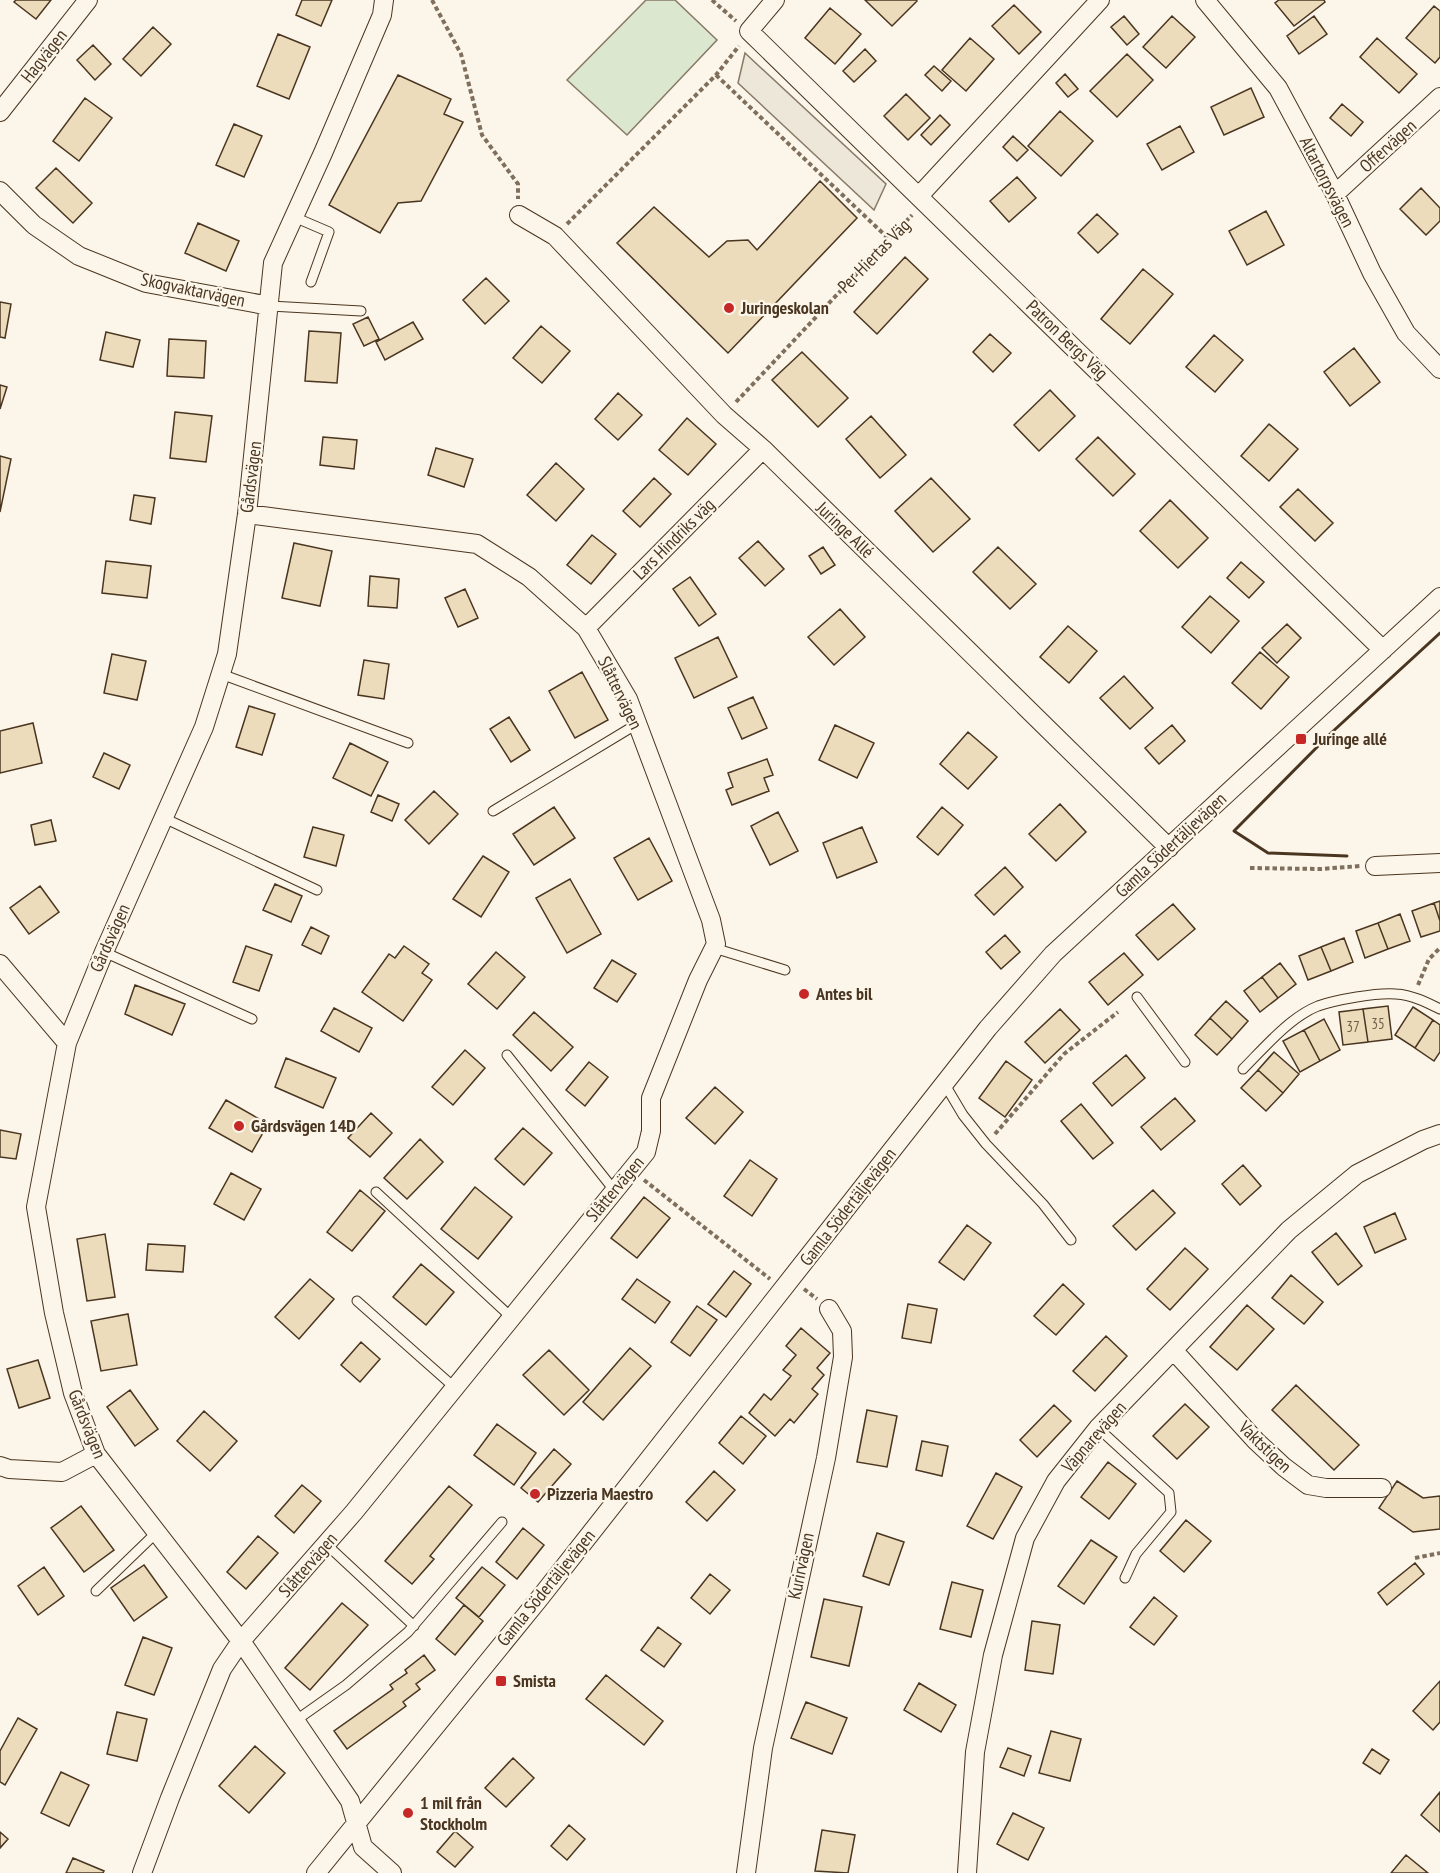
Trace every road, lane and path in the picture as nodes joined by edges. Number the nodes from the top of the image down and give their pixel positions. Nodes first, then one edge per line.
1 (88, 0) edge
2 (384, 0) edge
3 (432, 0) edge
4 (712, 0) edge
5 (775, 0) edge
6 (1100, 0) edge
7 (1205, 0) edge
8 (749, 31) junction
9 (716, 75) junction
10 (1440, 97) edge
11 (0, 112) edge
12 (0, 191) edge
13 (1335, 194) junction
14 (922, 199) junction
15 (519, 215) joint
16 (294, 217) junction
17 (555, 236) junction
18 (888, 239) junction
19 (311, 282) dead end
20 (270, 306) junction
21 (361, 311) dead end
22 (1440, 369) edge
23 (724, 415) junction
24 (763, 449) junction
25 (247, 514) junction
26 (1440, 597) edge
27 (586, 628) junction
28 (1383, 650) junction
29 (221, 675) junction
30 (637, 724) junction
31 (408, 743) dead end
32 (494, 811) dead end
33 (164, 818) junction
34 (1169, 848) junction
35 (1440, 863) edge
36 (1376, 866) joint
37 (1250, 868) dead end
38 (317, 890) dead end
39 (714, 948) junction
40 (1440, 948) edge
41 (104, 952) junction
42 (0, 964) edge
43 (785, 970) dead end
44 (1137, 997) dead end
45 (1414, 997) junction
46 (1440, 1009) edge
47 (1118, 1012) dead end
48 (252, 1019) dead end
49 (68, 1043) junction
50 (507, 1055) dead end
51 (1185, 1062) dead end
52 (1243, 1069) dead end
53 (944, 1083) junction
54 (1440, 1134) edge
55 (986, 1144) junction
56 (630, 1170) junction
57 (614, 1190) junction
58 (376, 1192) dead end
59 (1071, 1240) dead end
60 (787, 1284) junction
61 (357, 1301) dead end
62 (829, 1309) joint
63 (511, 1317) junction
64 (1174, 1351) junction
65 (454, 1388) junction
66 (1098, 1428) junction
67 (96, 1454) junction
68 (0, 1466) edge
69 (1382, 1488) dead end
70 (502, 1522) dead end
71 (156, 1533) junction
72 (326, 1544) junction
73 (1440, 1553) edge
74 (1415, 1558) dead end
75 (1125, 1578) dead end
76 (96, 1591) dead end
77 (414, 1626) junction
78 (241, 1641) junction
79 (295, 1721) junction
80 (357, 1822) junction
81 (142, 1873) edge
82 (316, 1873) edge
83 (392, 1873) edge
84 (746, 1873) edge
85 (967, 1873) edge

1 - 11 street, Hagvägen
2 - 16 street, Gårdsvägen
3 - 15 path
4 - 8 path
5 - 8 street
6 - 14 street
7 - 13 street, Altartorpsvägen
8 - 9 path
8 - 14 street, Patron Bergs Väg
9 - 17 path
9 - 18 path
10 - 13 street, Offervägen
12 - 20 street, Skogvaktarvägen
13 - 22 street, Altartorpsvägen
14 - 18 path, Per Hiertas Väg
14 - 28 street, Patron Bergs Väg
15 - 17 street, Juringe Allé
16 - 19 lane
16 - 20 street, Gårdsvägen
17 - 23 street, Juringe Allé
18 - 23 path, Per Hiertas Väg
20 - 21 lane
20 - 25 street, Gårdsvägen
23 - 24 street, Juringe Allé
24 - 27 street, Lars Hindriks väg
24 - 34 street, Juringe Allé
25 - 27 street, Slåttervägen
25 - 29 street, Gårdsvägen
26 - 28 street, Gamla Södertäljevägen
27 - 30 street, Slåttervägen
28 - 34 street, Gamla Södertäljevägen
29 - 31 lane
29 - 33 street, Gårdsvägen
30 - 32 lane
30 - 39 street, Slåttervägen
33 - 38 lane
33 - 41 street, Gårdsvägen
34 - 53 street, Gamla Södertäljevägen
35 - 36 street
36 - 37 path
39 - 43 lane
39 - 56 street, Slåttervägen
40 - 45 path
41 - 48 lane
41 - 49 street, Gårdsvägen
42 - 49 street
44 - 51 lane
45 - 46 lane
45 - 52 lane
47 - 55 path
49 - 67 street, Gårdsvägen
50 - 57 lane
53 - 55 lane
53 - 60 street, Gamla Södertäljevägen
54 - 64 street, Väpnarevägen
55 - 59 lane
56 - 57 street, Slåttervägen
56 - 60 path
57 - 63 street, Slåttervägen
58 - 63 lane
60 - 62 path
60 - 80 street, Gamla Södertäljevägen
61 - 65 lane
62 - 84 street, Kurirvägen
63 - 65 street, Slåttervägen
64 - 66 street, Väpnarevägen
64 - 69 street, Vaktstigen
65 - 72 street, Slåttervägen
66 - 75 lane
66 - 85 street, Väpnarevägen
67 - 68 street
67 - 71 street, Gårdsvägen
70 - 77 lane
71 - 76 lane
71 - 78 street, Gårdsvägen
72 - 77 lane
72 - 78 street, Slåttervägen
73 - 74 path
77 - 79 lane
78 - 79 street, Gårdsvägen
78 - 81 street, Slåttervägen
79 - 80 street, Gårdsvägen
80 - 82 street, Gamla Södertäljevägen
80 - 83 street, Gårdsvägen

